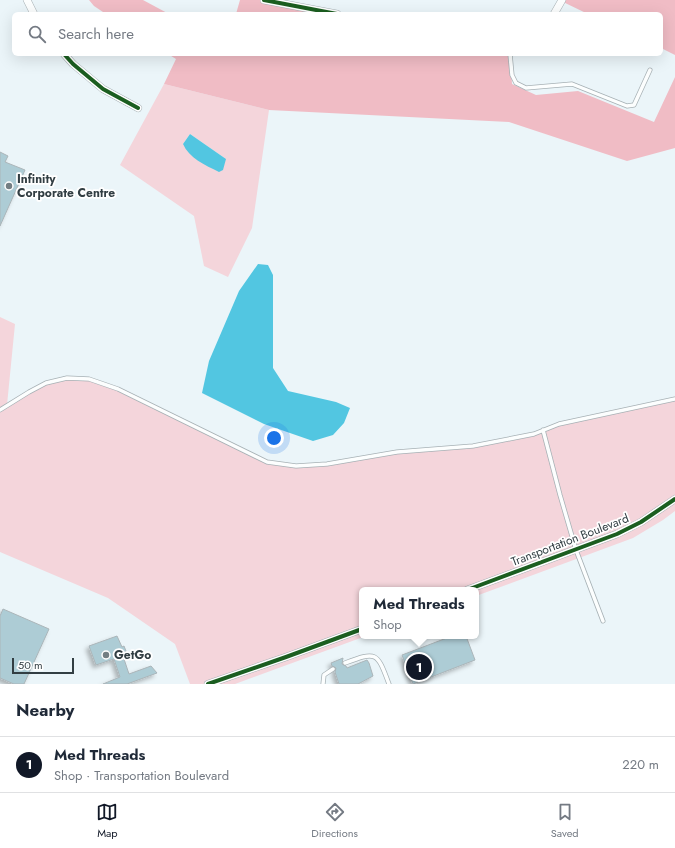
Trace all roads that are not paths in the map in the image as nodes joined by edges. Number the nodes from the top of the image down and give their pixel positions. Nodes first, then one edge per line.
1 (27, 0) edge
2 (264, 0) edge
3 (562, 0) edge
4 (33, 12) edge
5 (327, 12) edge
6 (555, 12) edge
7 (66, 56) edge
8 (510, 56) edge
9 (650, 70) dead end
10 (138, 108) dead end
11 (675, 399) edge
12 (0, 410) edge
13 (543, 430) junction
14 (675, 499) edge
15 (576, 550) junction
16 (475, 587) edge
17 (603, 621) dead end
18 (359, 629) edge
19 (345, 663) dead end
20 (333, 668) dead end
21 (208, 684) edge
22 (323, 684) edge
23 (389, 684) edge

1 - 4 street
2 - 5 street
3 - 6 street
7 - 10 street
8 - 9 lane
11 - 13 lane
12 - 13 lane
13 - 15 lane
14 - 15 street, Transportation Boulevard
15 - 16 street, Transportation Boulevard
15 - 17 lane
18 - 21 street
19 - 23 lane
20 - 22 lane

